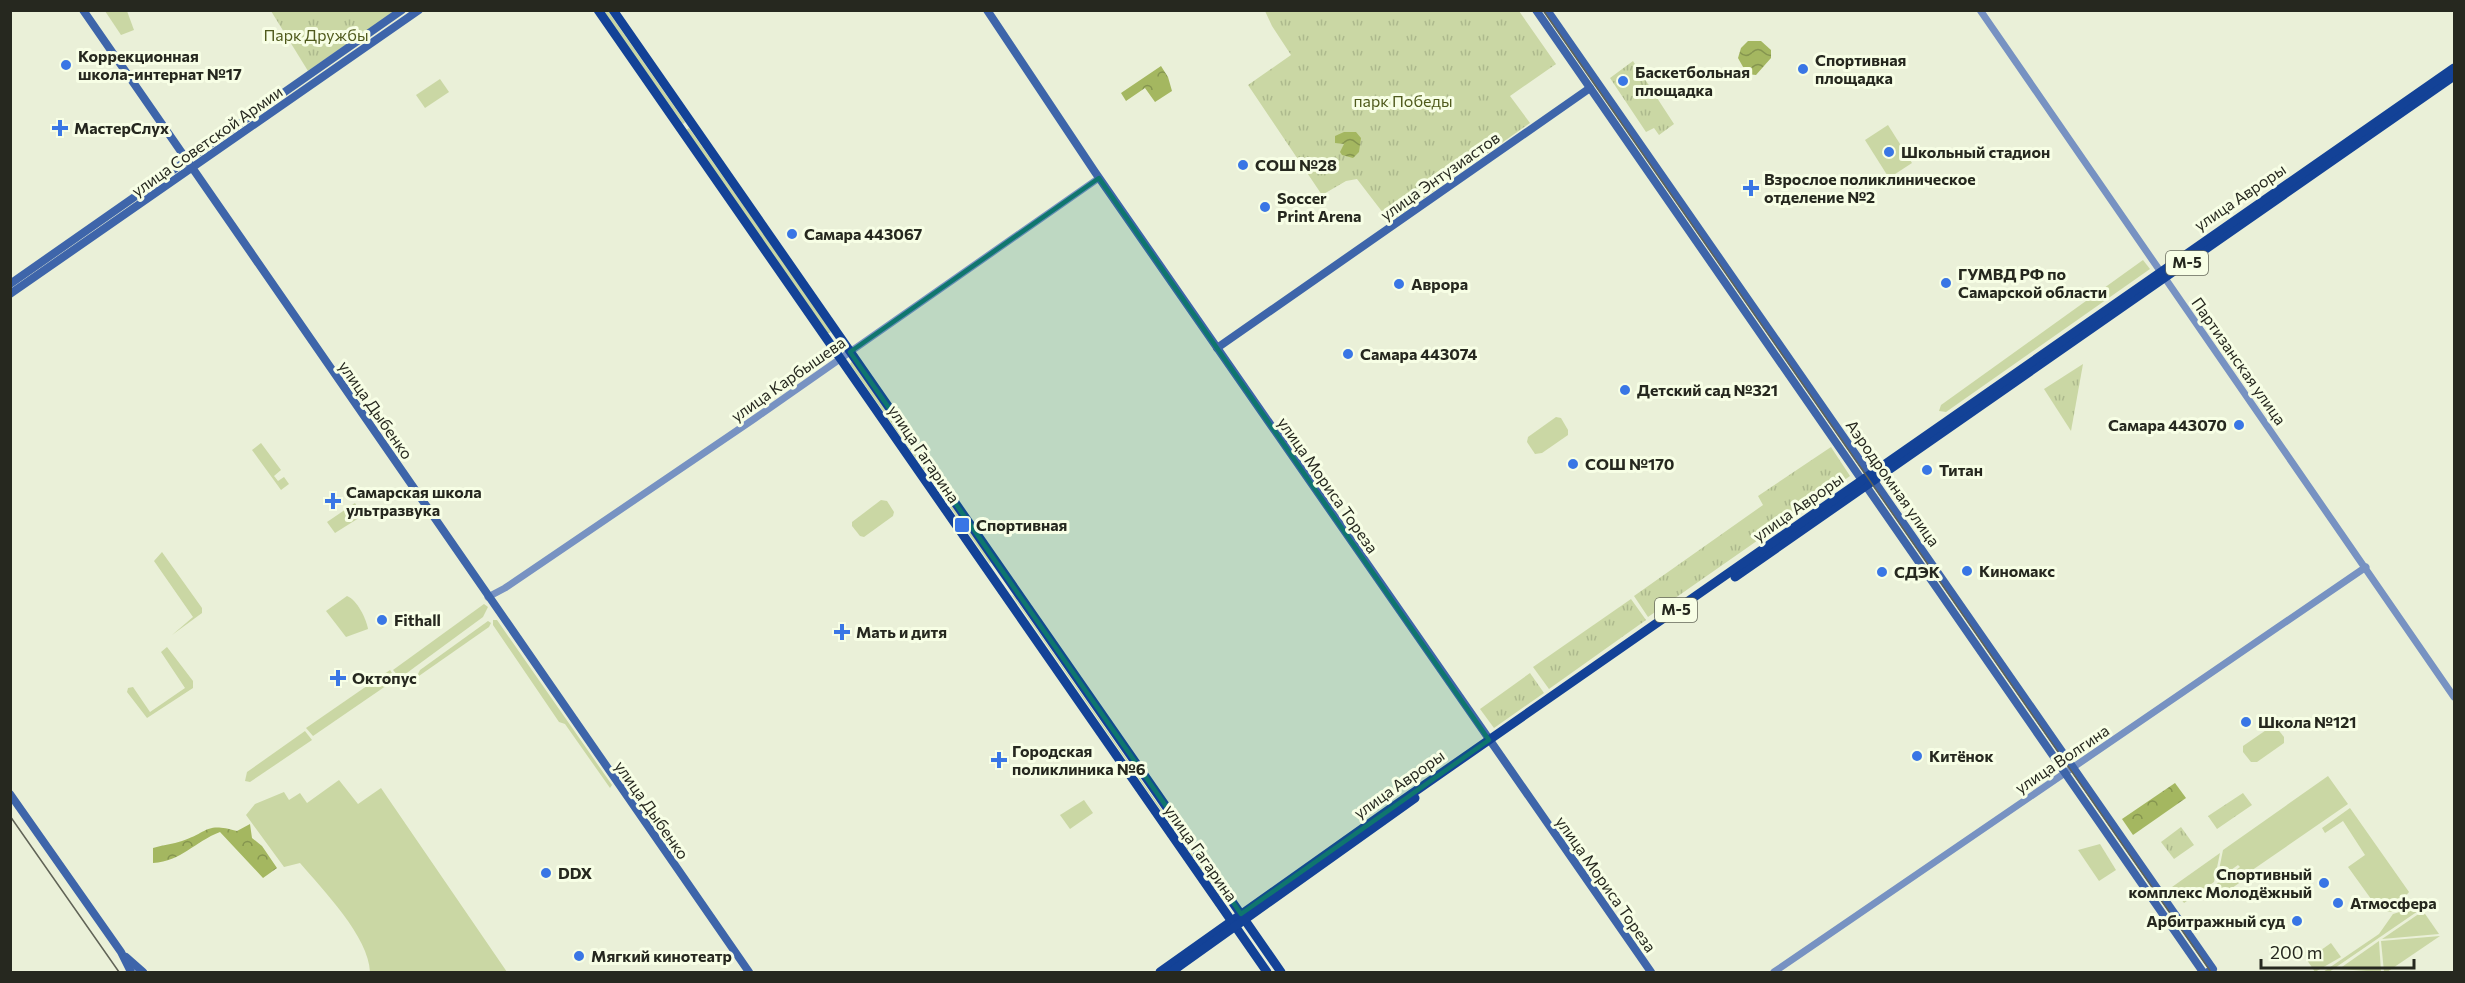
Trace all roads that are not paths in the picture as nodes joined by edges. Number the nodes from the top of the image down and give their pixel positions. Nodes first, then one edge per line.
1 (83, 10) edge
2 (402, 10) edge
3 (419, 10) edge
4 (598, 10) edge
5 (613, 10) edge
6 (987, 10) edge
7 (1536, 10) edge
8 (1547, 10) edge
9 (1980, 10) edge
10 (2454, 68) edge
11 (309, 74) junction
12 (2454, 76) edge
13 (315, 83) junction
14 (1590, 88) junction
15 (190, 164) junction
16 (1099, 178) junction
17 (2163, 274) junction
18 (10, 284) edge
19 (10, 294) edge
20 (836, 332) junction
21 (827, 339) junction
22 (1217, 348) junction
23 (850, 352) junction
24 (841, 358) junction
25 (1869, 480) junction
26 (2366, 567) junction
27 (1002, 571) junction
28 (992, 579) junction
29 (488, 597) junction
30 (2454, 697) edge
31 (1491, 742) junction
32 (2073, 767) junction
33 (2065, 773) junction
34 (10, 794) edge
35 (1243, 917) junction
36 (1234, 924) junction
37 (121, 952) junction
38 (2212, 971) edge
39 (131, 972) edge
40 (143, 972) edge
41 (749, 972) edge
42 (1160, 972) edge
43 (1171, 972) edge
44 (1267, 972) edge
45 (1281, 972) edge
46 (1651, 972) edge
47 (1774, 972) edge
48 (2203, 972) edge

1 - 15 main road, улица Дыбенко
2 - 11 main road, улица Советской Армии
3 - 13 main road, улица Советской Армии
4 - 21 main road, улица Гагарина
5 - 20 main road, улица Гагарина
6 - 16 main road, улица Мориса Тореза
7 - 14 main road, Аэродромная улица
8 - 25 main road, Аэродромная улица
9 - 17 street, Партизанская улица
10 - 17 main road, улица Авроры / М-5
11 - 13 main road
11 - 15 main road, улица Советской Армии
12 - 17 main road, улица Авроры / М-5
13 - 15 main road, улица Советской Армии
14 - 22 main road, улица Энтузиастов
14 - 25 main road, Аэродромная улица
15 - 18 main road, улица Советской Армии
15 - 19 main road, улица Советской Армии
15 - 29 main road, улица Дыбенко
16 - 22 main road, улица Мориса Тореза
16 - 23 street, улица Карбышева
17 - 25 main road, улица Авроры / М-5
17 - 26 street, Партизанская улица
20 - 21 main road
20 - 23 main road, улица Гагарина
21 - 24 main road, улица Гагарина
22 - 31 main road, улица Мориса Тореза
23 - 24 street, улица Карбышева
23 - 27 main road, улица Гагарина
24 - 28 main road, улица Гагарина
24 - 29 street, улица Карбышева
25 - 31 main road, улица Авроры / М-5
25 - 32 main road, Аэродромная улица
25 - 33 main road, Аэродромная улица
26 - 30 street, Партизанская улица
26 - 32 street, улица Волгина
27 - 28 main road
27 - 35 main road, улица Гагарина
28 - 36 main road, улица Гагарина
29 - 41 main road, улица Дыбенко
31 - 35 main road, улица Авроры / М-5
31 - 46 main road, улица Мориса Тореза
32 - 33 street, улица Волгина
32 - 38 main road, Аэродромная улица
33 - 47 street, улица Волгина
33 - 48 main road, Аэродромная улица
34 - 37 main road
35 - 36 main road, улица Авроры / М-5
35 - 45 main road, улица Гагарина
36 - 42 main road, улица Авроры / М-5
36 - 43 main road, улица Авроры / М-5
36 - 44 main road, улица Гагарина
37 - 39 main road
37 - 40 main road

